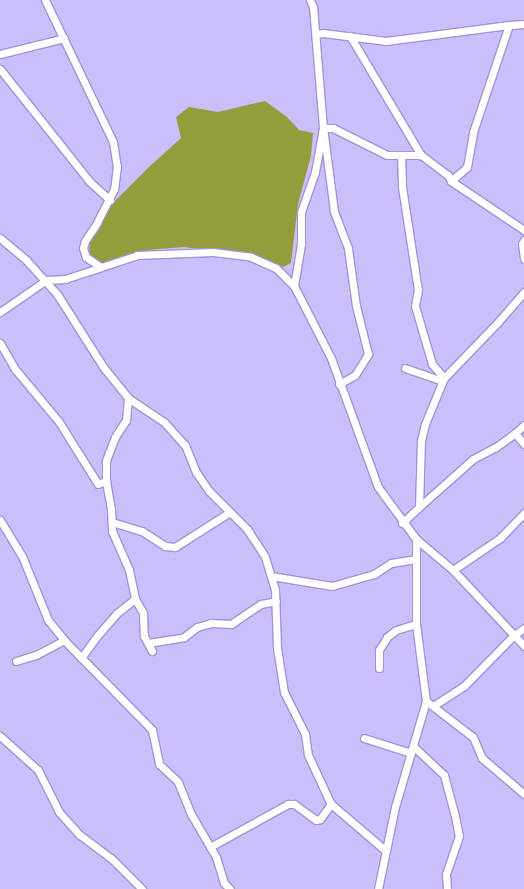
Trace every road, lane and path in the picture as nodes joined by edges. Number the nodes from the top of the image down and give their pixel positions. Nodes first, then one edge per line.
1 (45, 0) edge
2 (310, 0) edge
3 (524, 24) edge
4 (509, 25) junction
5 (316, 34) junction
6 (350, 36) junction
7 (64, 38) junction
8 (0, 54) edge
9 (0, 69) edge
10 (323, 128) junction
11 (401, 155) junction
12 (421, 155) junction
13 (451, 181) junction
14 (110, 200) junction
15 (524, 230) edge
16 (0, 238) edge
17 (524, 240) edge
18 (524, 259) edge
19 (101, 267) junction
20 (46, 280) junction
21 (294, 286) junction
22 (524, 292) edge
23 (0, 312) edge
24 (0, 343) edge
25 (406, 368) dead end
26 (443, 379) junction
27 (339, 384) junction
28 (128, 398) junction
29 (524, 425) edge
30 (515, 433) junction
31 (524, 444) edge
32 (106, 481) junction
33 (419, 507) junction
34 (230, 512) junction
35 (524, 513) edge
36 (0, 520) edge
37 (112, 522) junction
38 (402, 523) junction
39 (416, 539) junction
40 (416, 559) junction
41 (453, 570) junction
42 (271, 576) junction
43 (135, 599) junction
44 (276, 601) junction
45 (416, 624) junction
46 (524, 628) edge
47 (512, 636) junction
48 (64, 640) junction
49 (148, 643) junction
50 (524, 646) edge
51 (152, 651) dead end
52 (81, 658) junction
53 (16, 662) dead end
54 (379, 668) dead end
55 (426, 701) junction
56 (433, 706) junction
57 (0, 736) edge
58 (364, 738) dead end
59 (412, 750) junction
60 (524, 794) edge
61 (331, 804) junction
62 (210, 847) junction
63 (386, 851) junction
64 (142, 889) edge
65 (230, 889) edge
66 (378, 889) edge
67 (447, 889) edge

1 - 7 street
2 - 5 street
3 - 4 street
4 - 6 street
4 - 13 street
5 - 6 street
5 - 10 street
6 - 12 street
7 - 8 street
7 - 14 street
9 - 14 street
10 - 11 street
10 - 21 street
10 - 27 street
11 - 12 street
11 - 26 street
12 - 13 street
13 - 15 street
14 - 19 street
16 - 20 street
17 - 18 street
19 - 20 street
19 - 21 street
20 - 23 street
20 - 28 street
21 - 27 street
22 - 26 street
24 - 32 street
25 - 26 street
26 - 33 street
27 - 38 street
28 - 32 street
28 - 34 street
29 - 30 street
30 - 31 street
30 - 33 street
32 - 37 street
33 - 38 street
34 - 37 street
34 - 42 street
35 - 41 street
36 - 48 street
37 - 43 street
38 - 39 street
39 - 40 street
39 - 41 street
40 - 42 street
40 - 45 street
41 - 47 street
42 - 44 street
43 - 49 street
43 - 52 street
44 - 49 street
44 - 61 street
45 - 54 street
45 - 55 street
46 - 47 street
47 - 50 street
47 - 56 street
48 - 52 street
48 - 53 street
49 - 51 street
52 - 62 street
55 - 56 street
55 - 59 street
56 - 60 street
57 - 64 street
58 - 59 street
59 - 63 street
59 - 67 street
61 - 62 street
61 - 63 street
62 - 65 street
63 - 66 street

